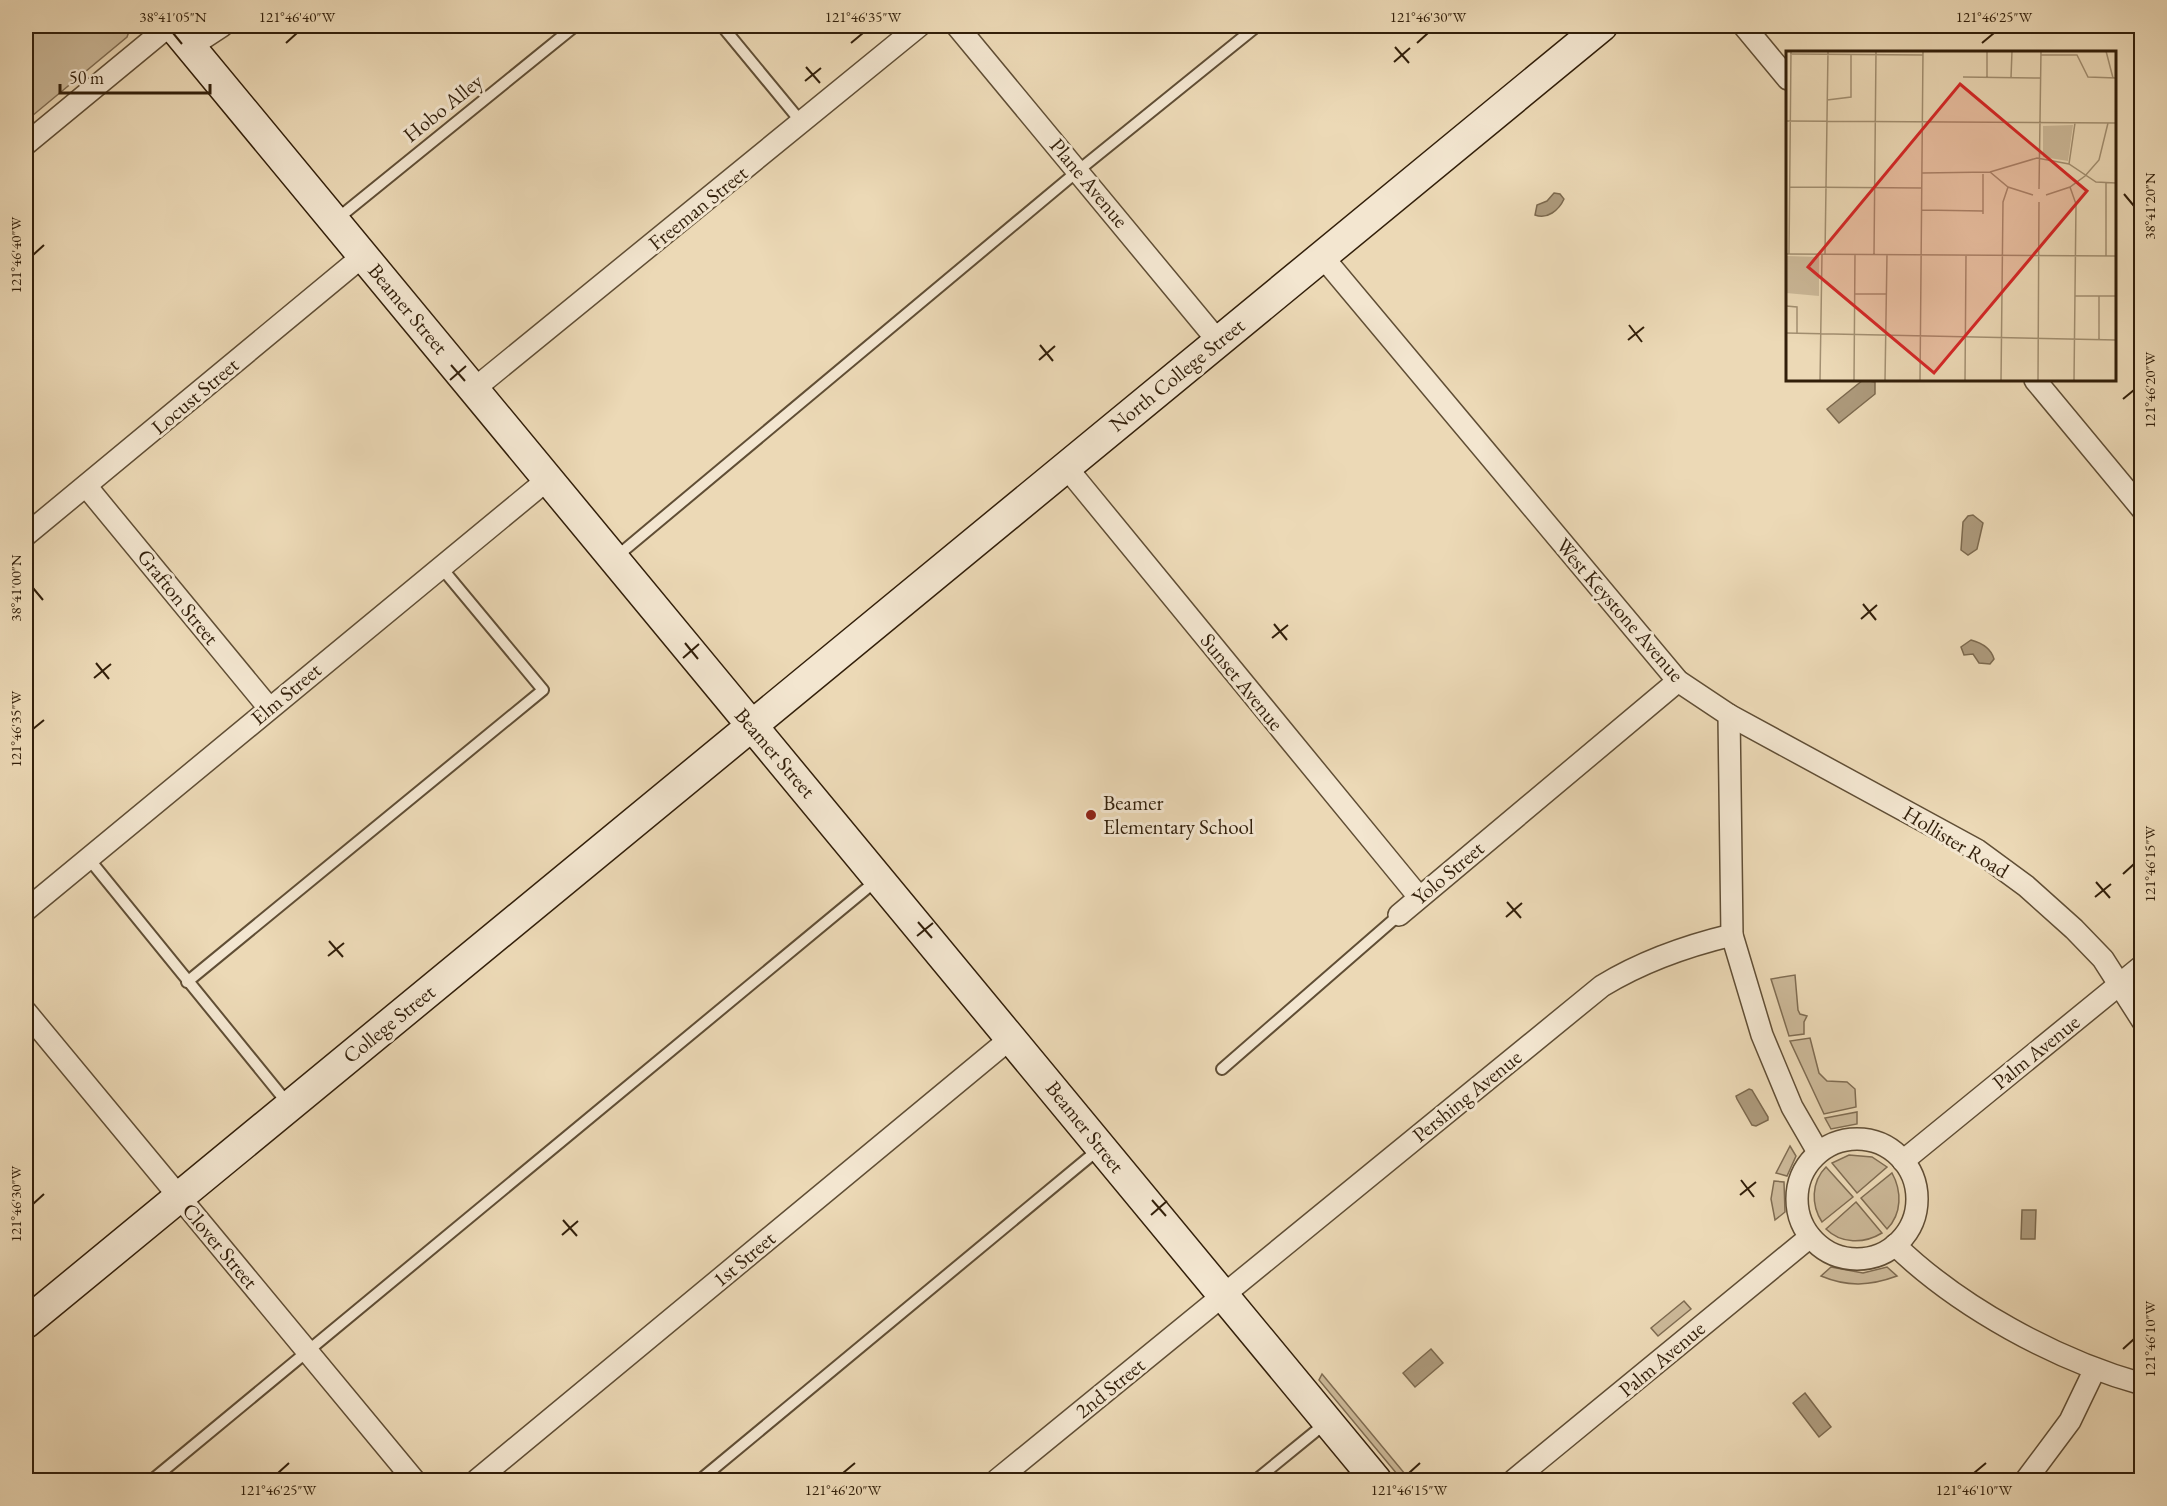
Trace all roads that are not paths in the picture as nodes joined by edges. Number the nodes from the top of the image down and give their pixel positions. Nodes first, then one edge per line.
1 (222, 26) edge
2 (575, 26) edge
3 (722, 26) edge
4 (920, 26) edge
5 (957, 26) edge
6 (1257, 26) edge
7 (1602, 26) edge
8 (1744, 26) edge
9 (177, 33) edge
10 (1786, 77) edge
11 (802, 123) junction
12 (26, 144) edge
13 (1078, 170) junction
14 (335, 222) junction
15 (363, 256) junction
16 (1322, 256) junction
17 (1218, 341) junction
18 (2036, 381) edge
19 (474, 388) junction
20 (1066, 467) junction
21 (547, 480) junction
22 (86, 486) junction
23 (2141, 508) edge
24 (26, 535) edge
25 (613, 559) junction
26 (440, 566) junction
27 (1678, 681) junction
28 (269, 708) junction
29 (1729, 715) junction
30 (752, 725) junction
31 (89, 859) junction
32 (880, 878) junction
33 (1419, 897) junction
34 (26, 910) edge
35 (1399, 915) joint
36 (1732, 935) junction
37 (2142, 966) edge
38 (187, 982) junction
39 (2120, 984) junction
40 (26, 1012) edge
41 (2142, 1020) edge
42 (1011, 1038) junction
43 (1222, 1069) dead end
44 (290, 1106) junction
45 (1101, 1147) junction
46 (1818, 1152) junction
47 (1903, 1161) junction
48 (178, 1197) junction
49 (1810, 1237) junction
50 (1895, 1245) junction
51 (1223, 1295) junction
52 (26, 1323) edge
53 (308, 1352) junction
54 (2095, 1369) junction
55 (2142, 1384) edge
56 (1327, 1422) junction
57 (152, 1480) edge
58 (414, 1480) edge
59 (477, 1480) edge
60 (700, 1480) edge
61 (997, 1480) edge
62 (1256, 1480) edge
63 (1376, 1480) edge
64 (1515, 1480) edge
65 (2026, 1480) edge

1 - 9 street
2 - 14 lane, Hobo Alley
3 - 11 lane
4 - 11 street, Freeman Street
5 - 13 street, Plane Avenue
6 - 13 lane
7 - 16 street, North College Street
8 - 10 street
9 - 12 street
9 - 14 street, Beamer Street
11 - 19 street, Freeman Street
13 - 17 street, Plane Avenue
13 - 25 lane
14 - 15 street, Beamer Street
15 - 19 street, Beamer Street
15 - 22 street, Locust Street
16 - 17 street, North College Street
16 - 27 street, West Keystone Avenue
17 - 20 street, North College Street
18 - 23 street
19 - 21 street, Beamer Street
20 - 30 street, North College Street
20 - 33 street, Sunset Avenue
21 - 25 street, Beamer Street
21 - 26 street, Elm Street
22 - 24 street, Locust Street
22 - 28 street, Grafton Street
25 - 30 street, Beamer Street
26 - 28 street, Elm Street
26 - 38 lane
27 - 29 street, West Keystone Avenue
27 - 33 street, Yolo Street
28 - 31 street, Elm Street
29 - 36 street
29 - 39 street, Hollister Road
30 - 32 street, Beamer Street
30 - 44 street, College Street
31 - 34 street, Elm Street
31 - 38 lane
32 - 42 street, Beamer Street
32 - 53 lane
33 - 35 street, Yolo Street
35 - 43 lane, Yolo Street
36 - 46 street
36 - 51 street, Pershing Avenue
37 - 39 street, Palm Avenue
38 - 44 lane
39 - 41 street, Hollister Road
39 - 47 street, Palm Avenue
40 - 48 street, Clover Street
42 - 45 street, Beamer Street
42 - 59 street, 1st Street
44 - 48 street, College Street
45 - 51 street, Beamer Street
45 - 60 lane
46 - 47 street
46 - 49 street
47 - 50 street
48 - 52 street, College Street
48 - 53 street, Clover Street
49 - 50 street
49 - 64 street, Palm Avenue
50 - 54 street
51 - 56 street, Beamer Street
51 - 61 street, 2nd Street
53 - 57 lane
53 - 58 street, Clover Street
54 - 55 street
54 - 65 street
56 - 62 lane
56 - 63 street, Beamer Street

